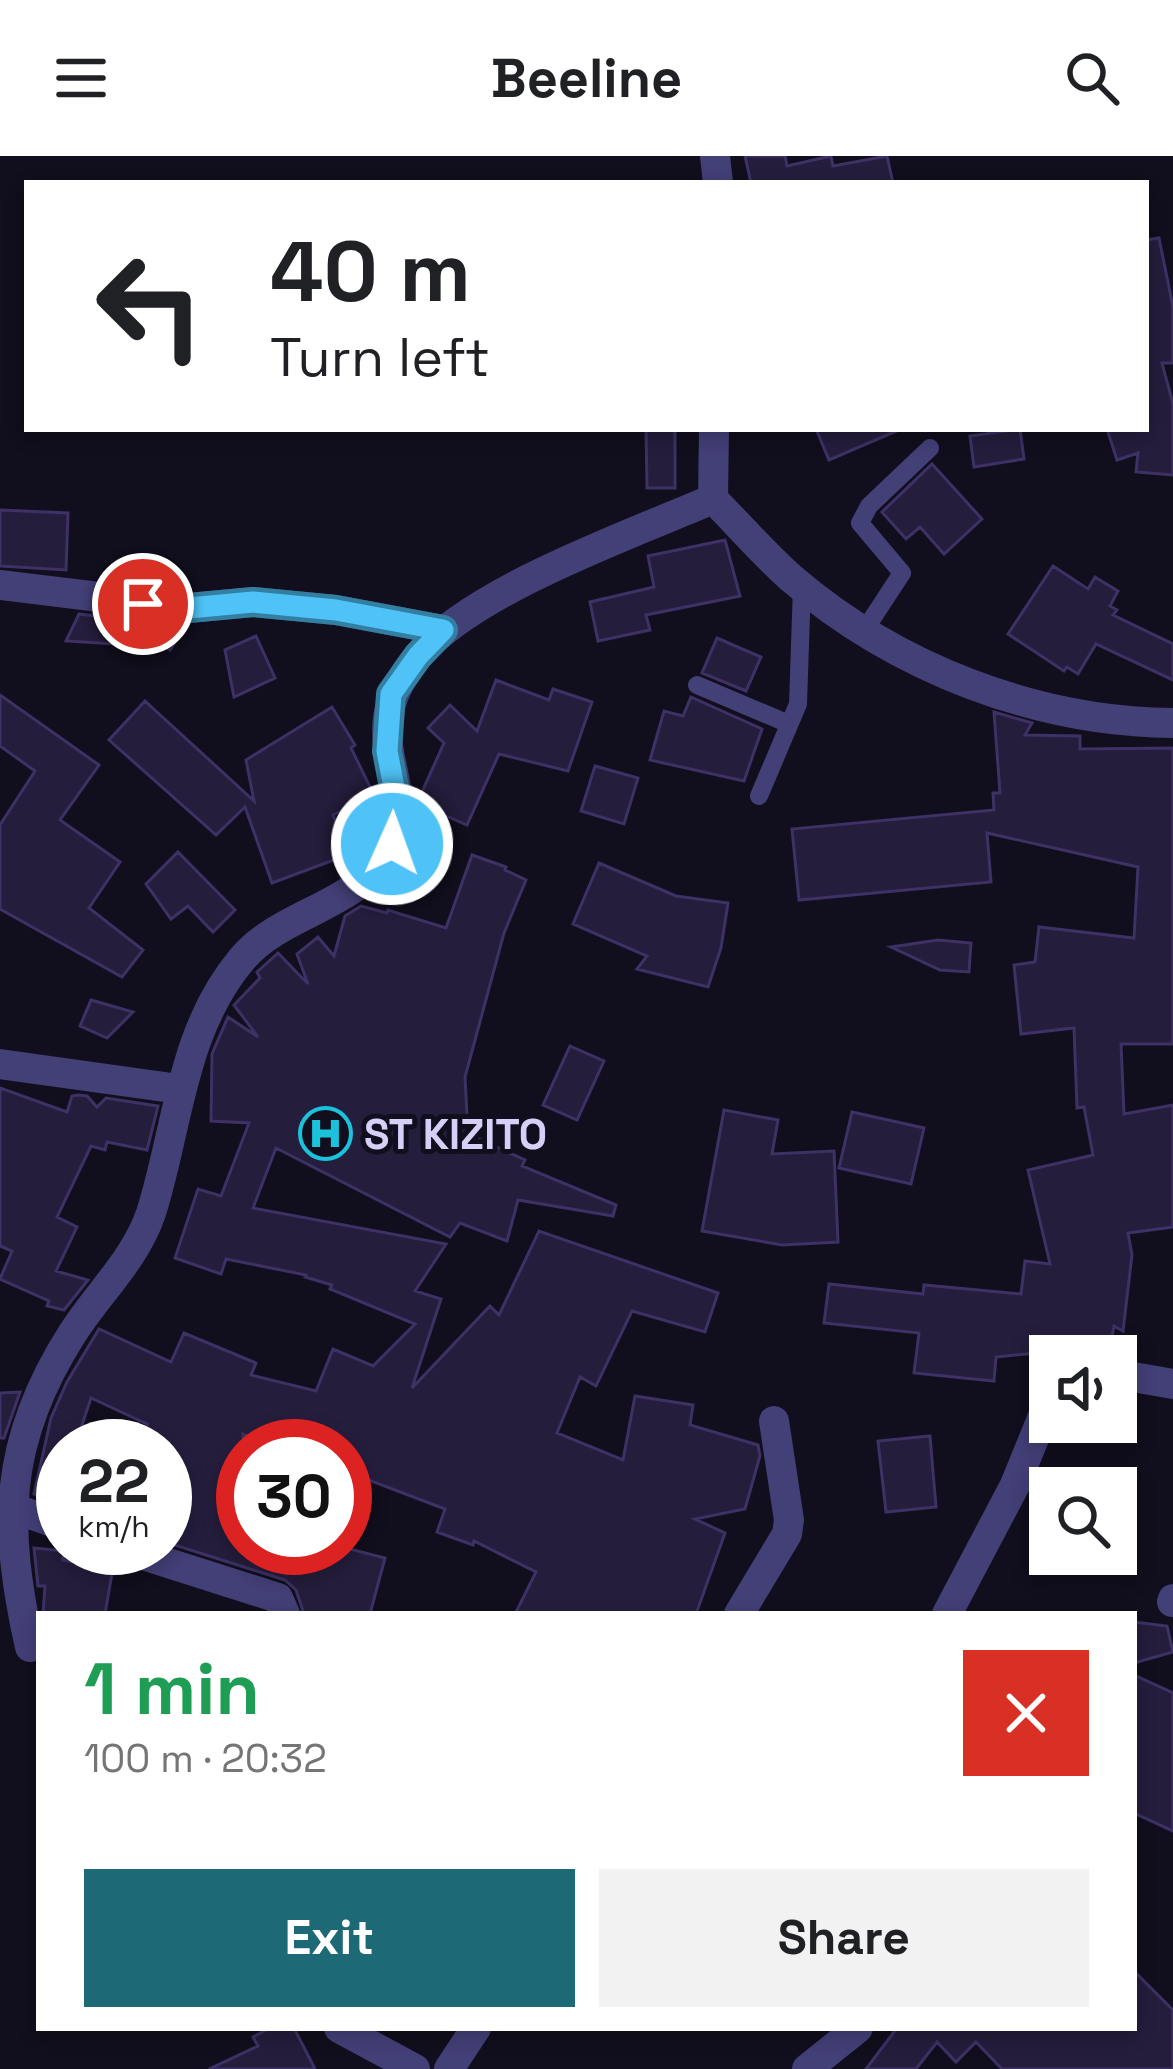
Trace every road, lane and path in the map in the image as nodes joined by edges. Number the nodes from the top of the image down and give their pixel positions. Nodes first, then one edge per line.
1 (714, 432) edge
2 (930, 448) dead end
3 (713, 499) junction
4 (0, 585) edge
5 (802, 586) junction
6 (443, 630) junction
7 (865, 631) junction
8 (697, 685) dead end
9 (1173, 723) edge
10 (789, 724) junction
11 (759, 796) dead end
12 (0, 1064) edge
13 (178, 1088) junction
14 (1137, 1378) edge
15 (1173, 1384) edge
16 (774, 1421) dead end
17 (1032, 1443) edge
18 (9, 1456) edge
19 (11, 1507) junction
20 (36, 1516) edge
21 (192, 1571) edge
22 (284, 1611) edge
23 (741, 1611) edge
24 (949, 1611) edge
25 (30, 1647) dead end
26 (345, 2031) edge
27 (474, 2031) edge
28 (854, 2031) edge
29 (415, 2069) edge
30 (449, 2069) edge
31 (807, 2069) edge

1 - 3 street
2 - 7 lane
3 - 5 street
3 - 6 street
4 - 6 street
5 - 7 street
5 - 10 lane
6 - 13 street
7 - 9 street
8 - 10 lane
10 - 11 lane
12 - 13 street
13 - 18 street
14 - 15 street
16 - 23 street
17 - 24 street
18 - 19 street
19 - 20 street
19 - 25 street
21 - 22 street
26 - 29 street
27 - 30 street
28 - 31 street

